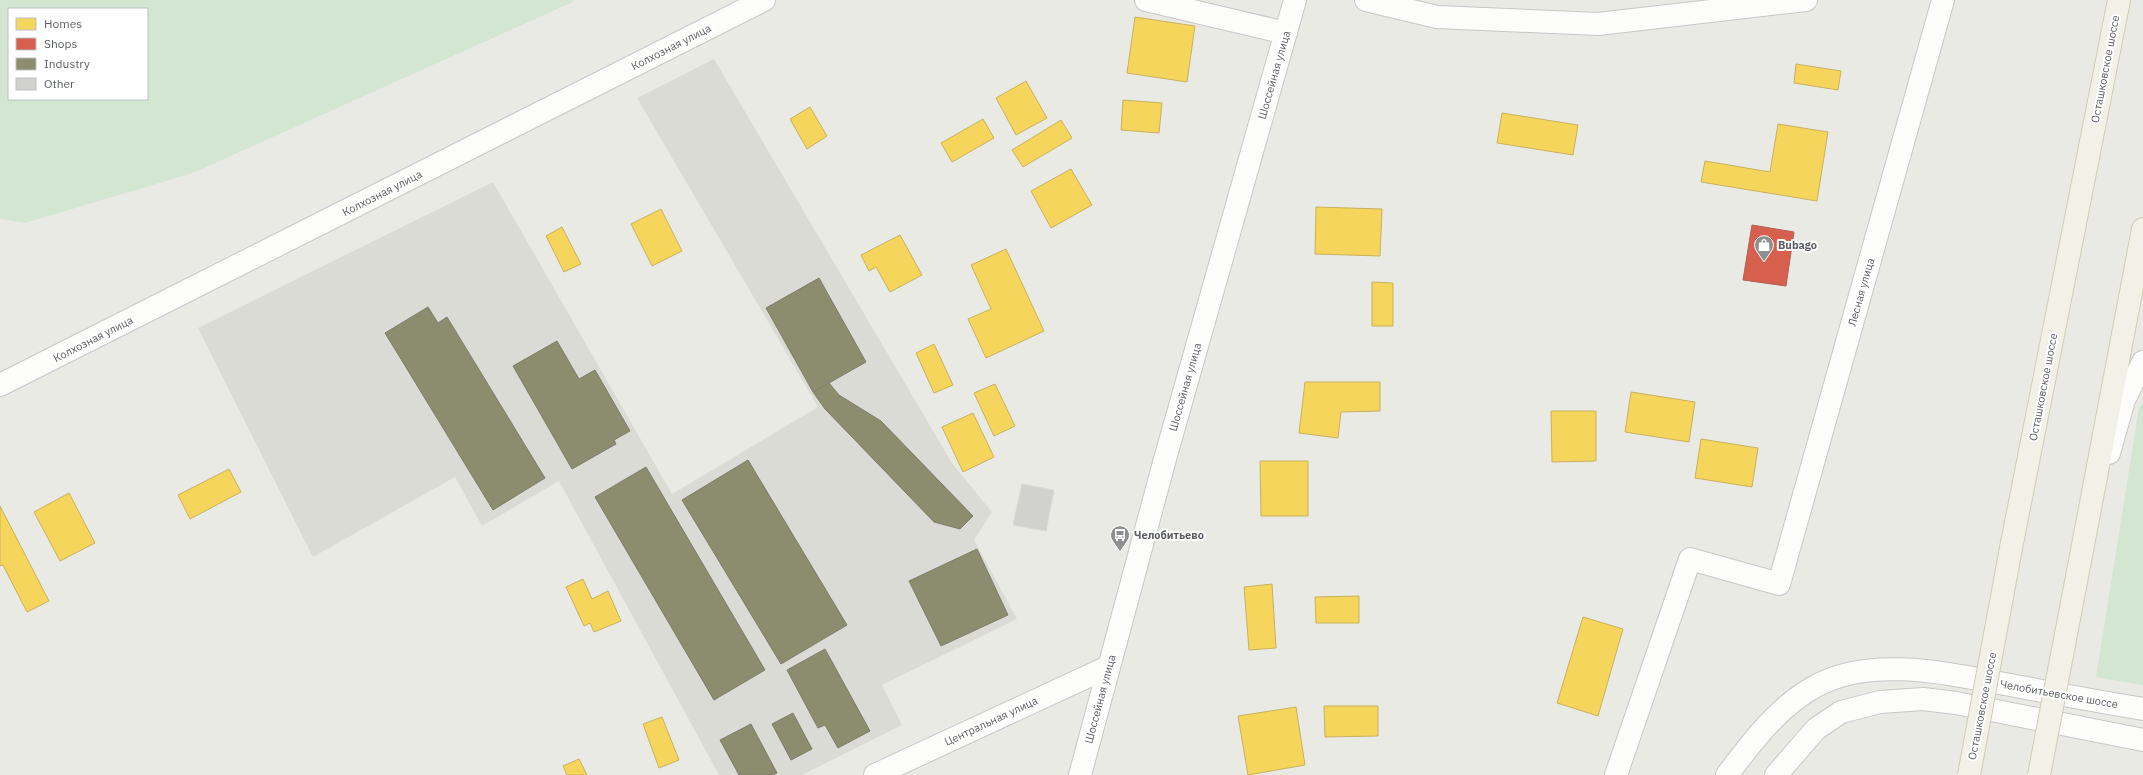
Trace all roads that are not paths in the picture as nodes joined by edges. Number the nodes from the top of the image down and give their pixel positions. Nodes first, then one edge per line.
1 (764, 0) edge
2 (1146, 0) edge
3 (1295, 0) edge
4 (1366, 0) edge
5 (1806, 0) edge
6 (1943, 0) edge
7 (2119, 0) edge
8 (1286, 33) junction
9 (2143, 229) edge
10 (2143, 362) edge
11 (0, 385) edge
12 (2080, 561) junction
13 (1108, 667) junction
14 (2143, 709) edge
15 (2143, 740) edge
16 (874, 775) edge
17 (1080, 775) edge
18 (1616, 775) edge
19 (1727, 775) edge
20 (1776, 775) edge
21 (1969, 775) edge
22 (2039, 775) edge

1 - 11 street, Колхозная улица
2 - 8 street
3 - 8 street, Шоссейная улица
4 - 5 street
6 - 18 street, Лесная улица
7 - 21 main road, Осташковское шоссе, bridge
8 - 13 street, Шоссейная улица
9 - 12 main road
10 - 12 street
12 - 22 main road, bridge
13 - 16 street, Центральная улица
13 - 17 street, Шоссейная улица
14 - 19 street, Челобитьевское шоссе
15 - 20 street

